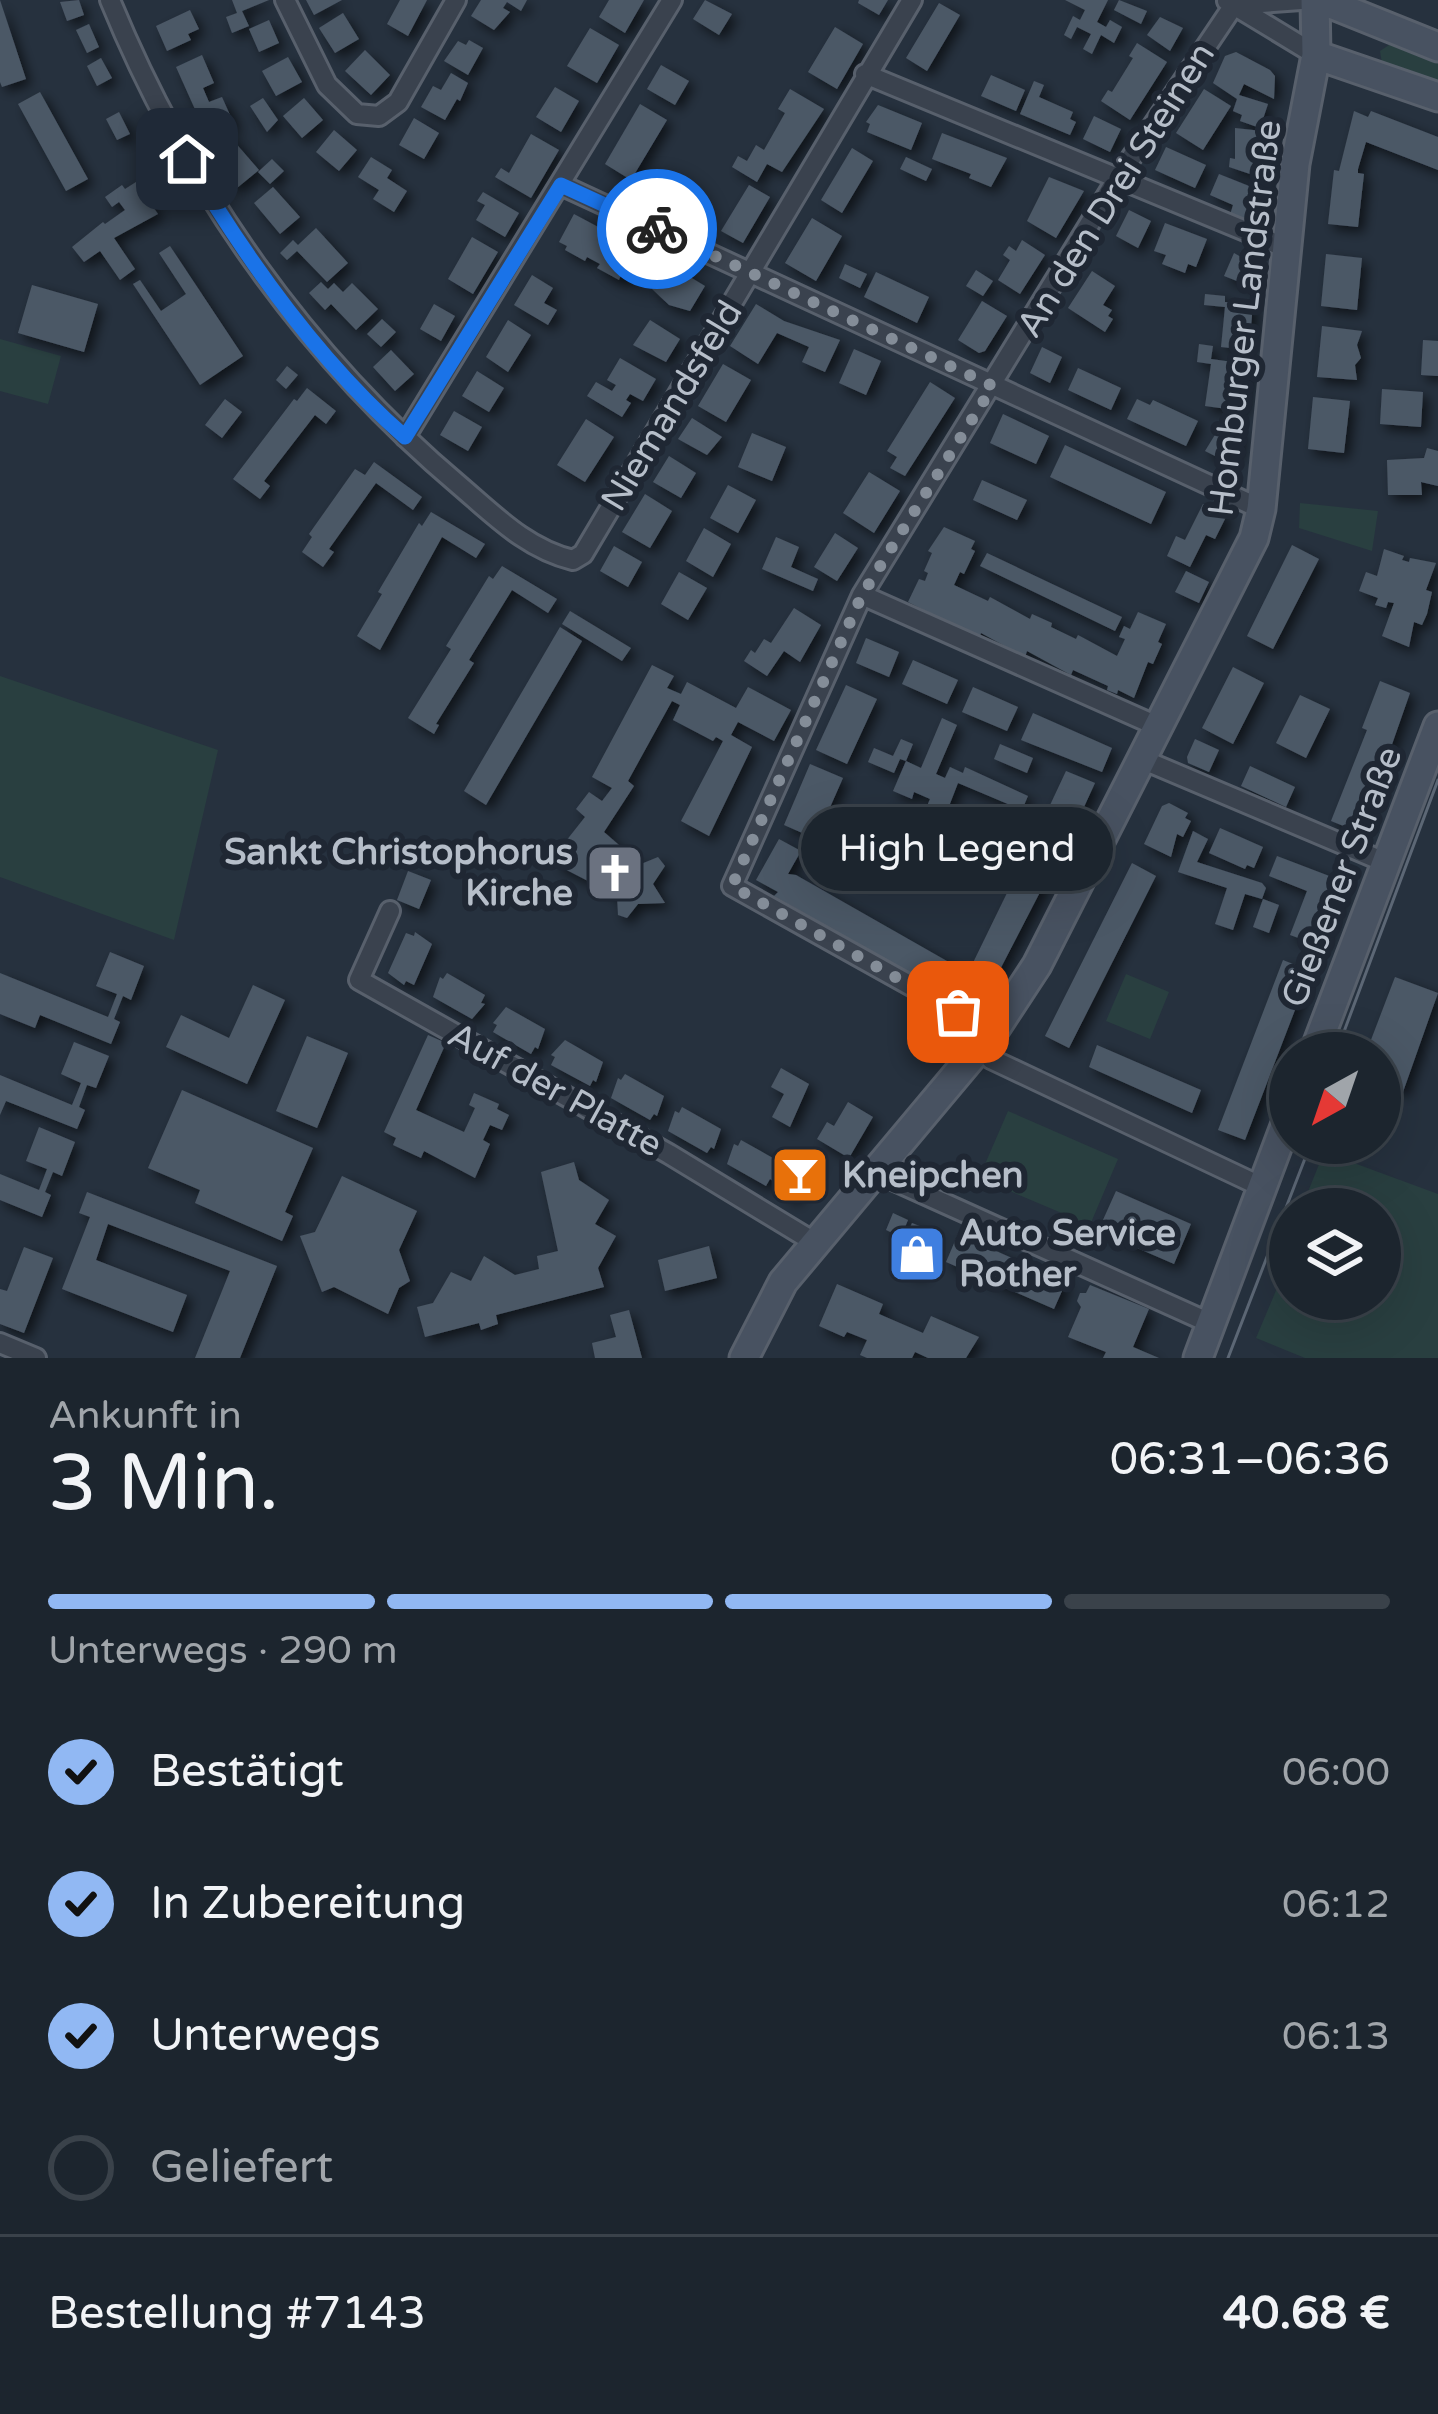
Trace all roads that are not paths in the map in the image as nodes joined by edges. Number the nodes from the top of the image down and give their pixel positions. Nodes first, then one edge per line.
1 (110, 0) edge
2 (285, 0) edge
3 (456, 0) edge
4 (672, 0) edge
5 (912, 0) edge
6 (1301, 0) edge
7 (1318, 0) edge
8 (1229, 3) edge
9 (1395, 30) junction
10 (1438, 47) edge
11 (1316, 55) junction
12 (865, 74) junction
13 (1385, 78) junction
14 (1438, 97) edge
15 (1117, 179) junction
16 (561, 185) junction
17 (1288, 249) junction
18 (752, 273) junction
19 (993, 386) junction
20 (405, 437) junction
21 (1262, 509) junction
22 (862, 595) junction
23 (1157, 726) junction
24 (1438, 726) edge
25 (1139, 758) junction
26 (1387, 863) junction
27 (390, 911) dead end
28 (1322, 1032) edge
29 (978, 1048) junction
30 (1271, 1164) edge
31 (875, 1172) junction
32 (1262, 1187) junction
33 (814, 1242) junction
34 (1212, 1324) junction
35 (0, 1343) edge
36 (37, 1358) edge
37 (744, 1358) edge
38 (1198, 1358) edge

1 - 20 street
2 - 3 street
4 - 16 street
5 - 12 street, Niemandsfeld
6 - 8 street
7 - 9 street
7 - 11 street, Homburger Landstraße
8 - 11 street
8 - 15 street, An den Drei Steinen
9 - 10 street
9 - 13 street
11 - 13 street
11 - 17 street, Homburger Landstraße
12 - 15 street
12 - 18 street, Niemandsfeld
13 - 14 street
15 - 17 street
15 - 19 street, An den Drei Steinen
16 - 18 street
16 - 20 street
17 - 21 street, Homburger Landstraße
18 - 19 street
18 - 20 street, Niemandsfeld
19 - 21 street
19 - 22 street, An den Drei Steinen
21 - 23 street, Homburger Landstraße
22 - 23 street
22 - 29 street, An den Drei Steinen
23 - 25 street, Homburger Landstraße
24 - 26 street, Gießener Straße
25 - 26 street
25 - 29 street, Homburger Landstraße
26 - 28 street, Gießener Straße
27 - 33 street, Auf der Platte
29 - 31 street, Homburger Landstraße
29 - 32 street
30 - 32 street
31 - 33 street, Homburger Landstraße
31 - 34 street
32 - 34 street
33 - 37 street, Homburger Landstraße
34 - 38 street
35 - 36 street

